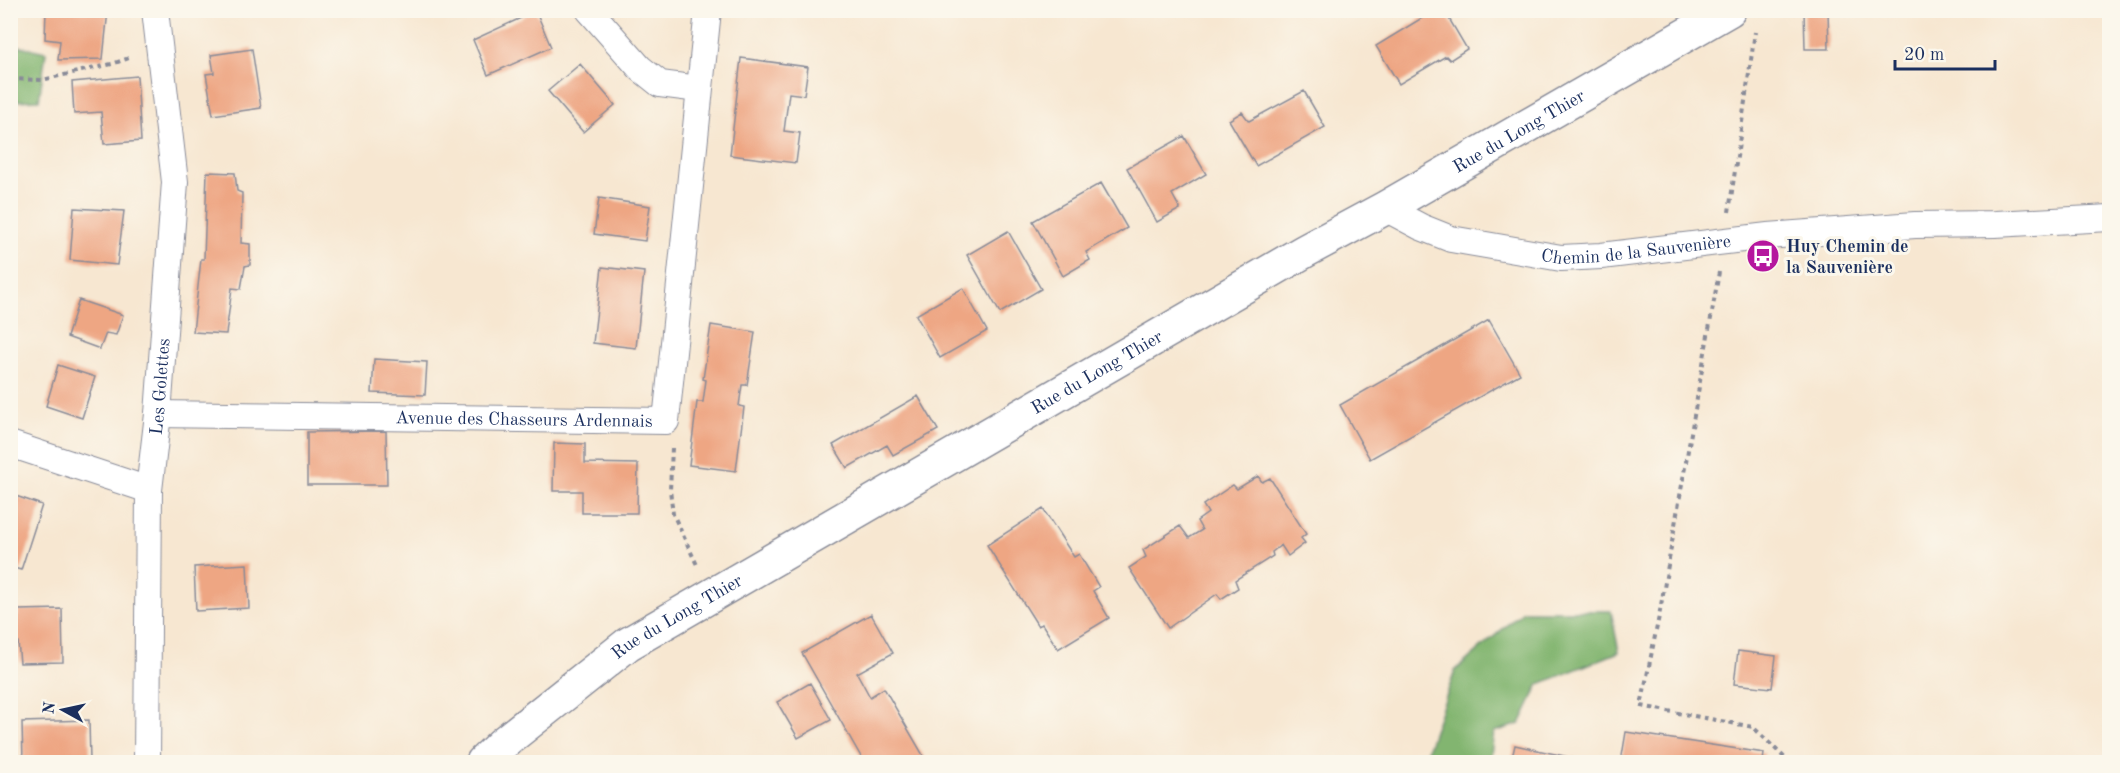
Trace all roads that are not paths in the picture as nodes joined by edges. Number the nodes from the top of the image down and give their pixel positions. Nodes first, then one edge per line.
1 (155, 10) edge
2 (589, 10) edge
3 (708, 10) edge
4 (1743, 16) edge
5 (699, 89) junction
6 (1385, 208) junction
7 (2109, 218) edge
8 (158, 414) junction
9 (10, 444) edge
10 (149, 490) junction
11 (147, 762) edge
12 (483, 762) edge

1 - 8 street, Les Golettes
2 - 5 street
3 - 5 street, Avenue des Chasseurs Ardennais
4 - 6 main road, Rue du Long Thier
5 - 8 street, Avenue des Chasseurs Ardennais
6 - 7 street, Chemin de la Sauvenière
6 - 12 main road, Rue du Long Thier
8 - 10 street, Les Golettes
9 - 10 street
10 - 11 street, Les Golettes

